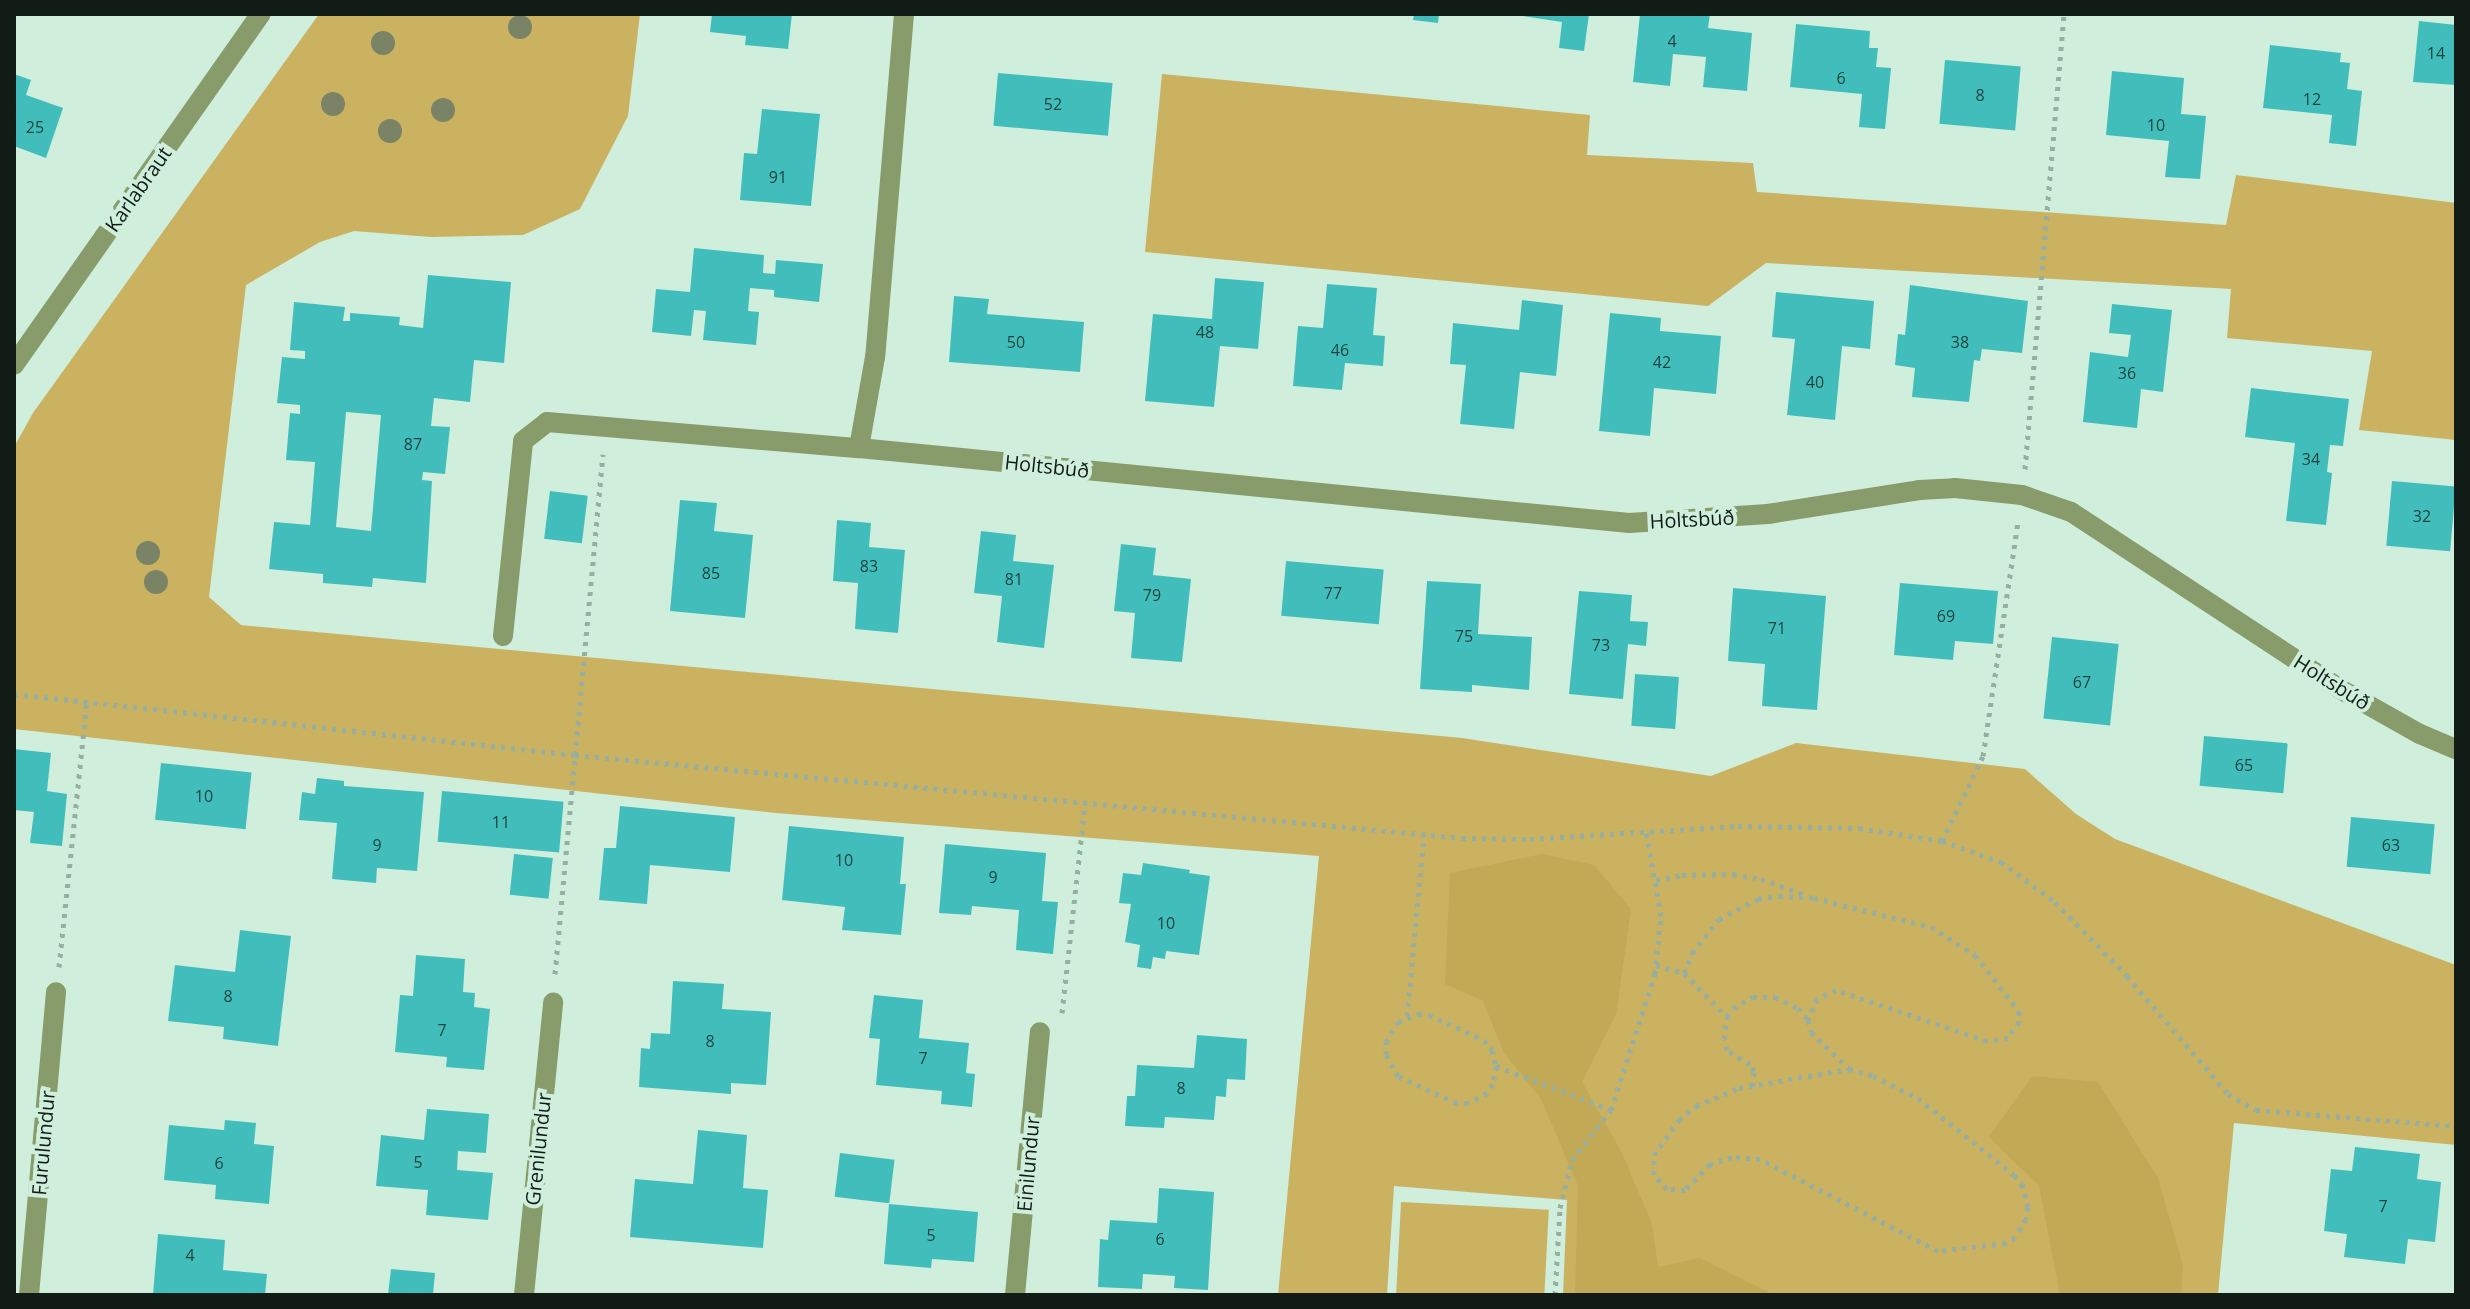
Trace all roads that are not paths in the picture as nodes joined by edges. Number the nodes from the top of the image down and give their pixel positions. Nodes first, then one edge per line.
1 (261, 14) edge
2 (904, 14) edge
3 (14, 365) edge
4 (859, 448) junction
5 (503, 636) dead end
6 (2456, 749) edge
7 (56, 992) road end
8 (553, 1002) road end
9 (1040, 1032) road end
10 (29, 1295) edge
11 (524, 1295) edge
12 (1015, 1295) edge

1 - 3 street, Karlabraut
2 - 4 street
4 - 5 street, Holtsbúð
4 - 6 street, Holtsbúð
7 - 10 street, Furulundur
8 - 11 street, Grenilundur
9 - 12 street, Einilundur

